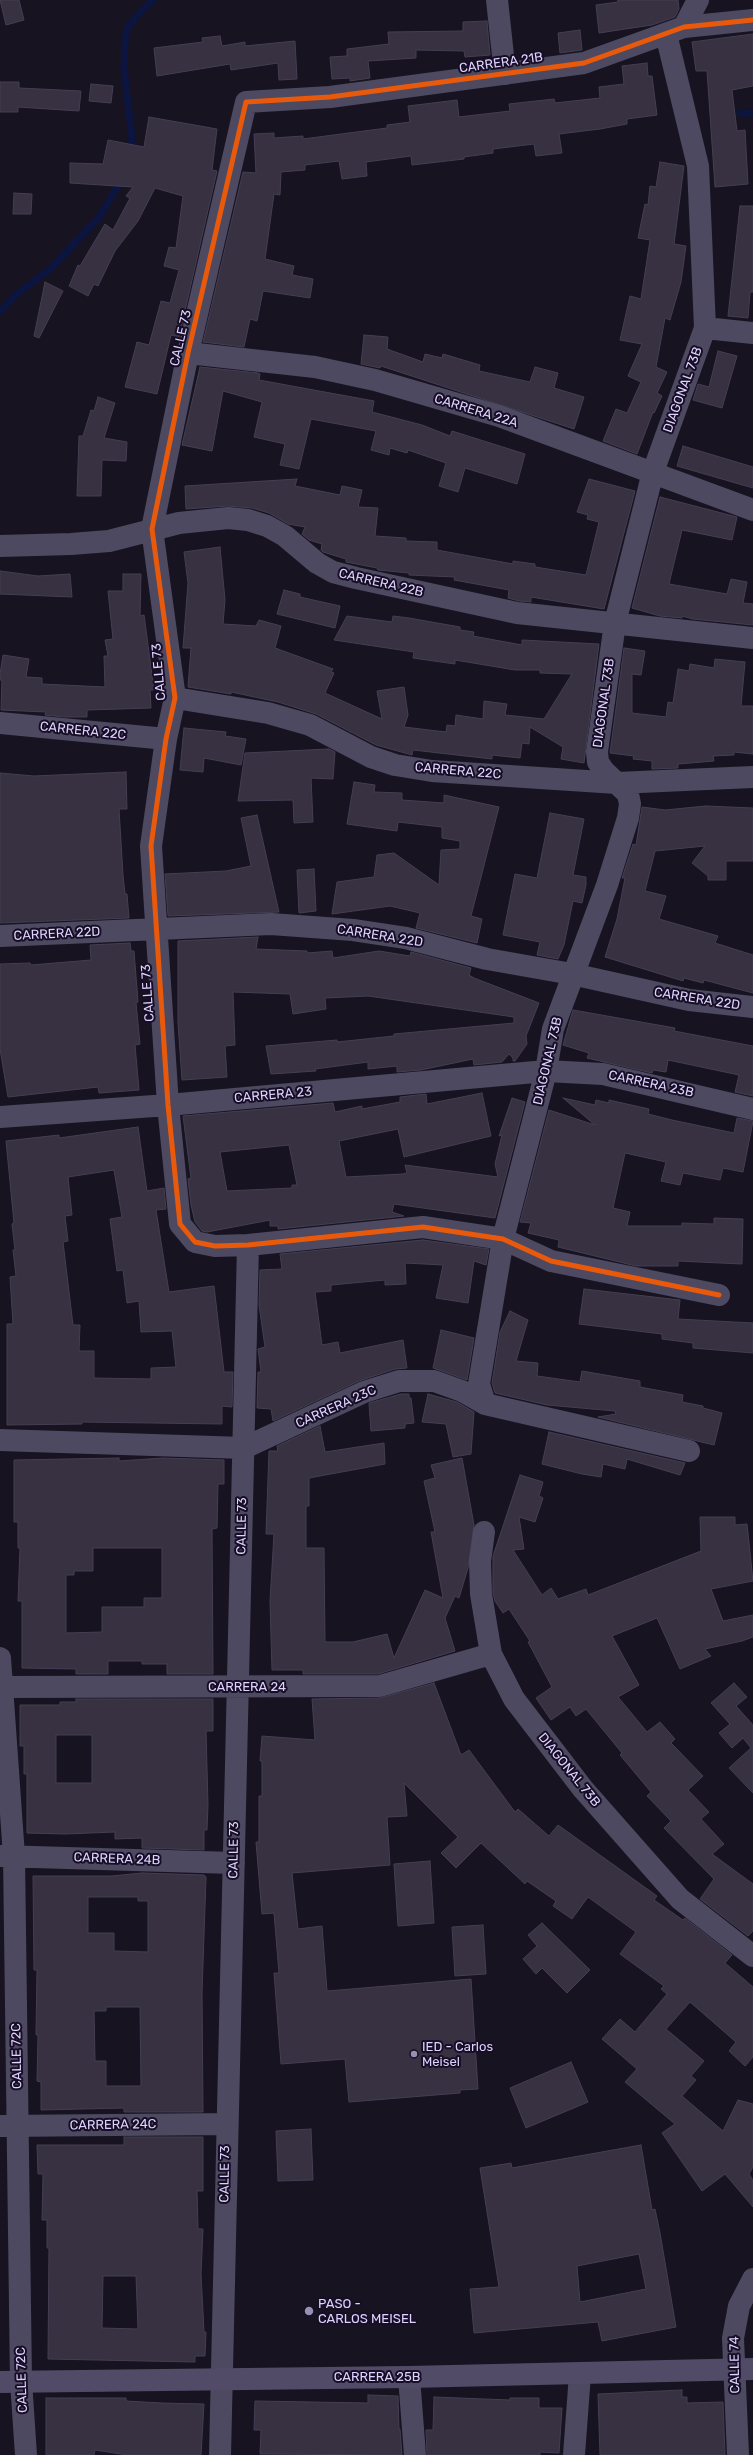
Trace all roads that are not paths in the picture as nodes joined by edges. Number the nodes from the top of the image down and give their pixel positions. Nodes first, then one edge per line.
1 (497, 0) edge
2 (698, 0) edge
3 (753, 20) edge
4 (675, 31) junction
5 (505, 74) junction
6 (246, 102) joint
7 (705, 328) junction
8 (753, 333) edge
9 (188, 353) junction
10 (653, 472) junction
11 (753, 510) edge
12 (152, 529) junction
13 (0, 546) edge
14 (615, 623) junction
15 (753, 638) edge
16 (175, 698) junction
17 (0, 723) edge
18 (166, 739) junction
19 (753, 777) edge
20 (617, 783) junction
21 (154, 929) junction
22 (0, 936) edge
23 (572, 974) junction
24 (753, 1007) edge
25 (546, 1071) junction
26 (168, 1105) junction
27 (753, 1109) edge
28 (0, 1116) edge
29 (503, 1239) junction
30 (248, 1245) junction
31 (719, 1295) dead end
32 (485, 1404) junction
33 (0, 1440) edge
34 (244, 1448) junction
35 (689, 1451) dead end
36 (484, 1532) dead end
37 (490, 1654) junction
38 (0, 1658) edge
39 (1, 1687) edge
40 (238, 1687) junction
41 (7, 1856) edge
42 (234, 1863) junction
43 (753, 1956) edge
44 (226, 2124) junction
45 (9, 2126) edge
46 (753, 2279) edge
47 (744, 2369) edge
48 (580, 2374) junction
49 (409, 2377) junction
50 (221, 2378) junction
51 (0, 2382) edge
52 (21, 2382) junction
53 (26, 2455) edge
54 (220, 2455) edge
55 (415, 2455) edge
56 (574, 2455) edge
57 (738, 2455) edge

1 - 5 street
2 - 4 street
3 - 4 street, CARRERA 21B
4 - 5 street, CARRERA 21B
4 - 7 street, DIAGONAL 73B
5 - 6 street, CARRERA 21B
6 - 9 street, CALLE 73
7 - 8 street
7 - 10 street, DIAGONAL 73B
9 - 10 street, CARRERA 22A
9 - 12 street, CALLE 73
10 - 11 street, CARRERA 22A
10 - 14 street, DIAGONAL 73B
12 - 13 street, CARRERA 22B
12 - 14 street, CARRERA 22B
12 - 16 street, CALLE 73
14 - 15 street, CARRERA 22B
14 - 20 street, DIAGONAL 73B
16 - 18 street, CALLE 73
16 - 20 street, CARRERA 22C
17 - 18 street, CARRERA 22C
18 - 21 street, CALLE 73
19 - 20 street, CARRERA 22C
20 - 23 street, DIAGONAL 73B
21 - 22 street, CARRERA 22D
21 - 23 street, CARRERA 22D
21 - 26 street, CALLE 73
23 - 24 street, CARRERA 22D
23 - 25 street, DIAGONAL 73B
25 - 26 street, CARRERA 23
25 - 27 street, CARRERA 23B
25 - 29 street, DIAGONAL 73B
26 - 28 street, CARRERA 23
26 - 30 street, CALLE 73
29 - 30 street
29 - 31 street
29 - 32 street, DIAGONAL 73B
30 - 34 street, CALLE 73
32 - 34 street, CARRERA 23C
32 - 35 street, CARRERA 23C
33 - 34 street, CARRERA 23C
34 - 40 street, CALLE 73
36 - 37 street, DIAGONAL 73B
37 - 40 street, CARRERA 24
37 - 43 street, DIAGONAL 73B
38 - 39 street, CALLE 72C
39 - 40 street, CARRERA 24
39 - 41 street, CALLE 72C
40 - 42 street, CALLE 73
41 - 42 street, CARRERA 24B
41 - 45 street, CALLE 72C
42 - 44 street, CALLE 73
44 - 45 street, CARRERA 24C
44 - 50 street, CALLE 73
45 - 52 street, CALLE 72C
46 - 47 street, CALLE 74
47 - 48 street, CARRERA 25B
47 - 57 street, CALLE 74
48 - 49 street, CARRERA 25B
48 - 56 street
49 - 50 street, CARRERA 25B
49 - 55 street
50 - 52 street, CARRERA 25B
50 - 54 street, CALLE 73
51 - 52 street, CARRERA 25B
52 - 53 street, CALLE 72C

